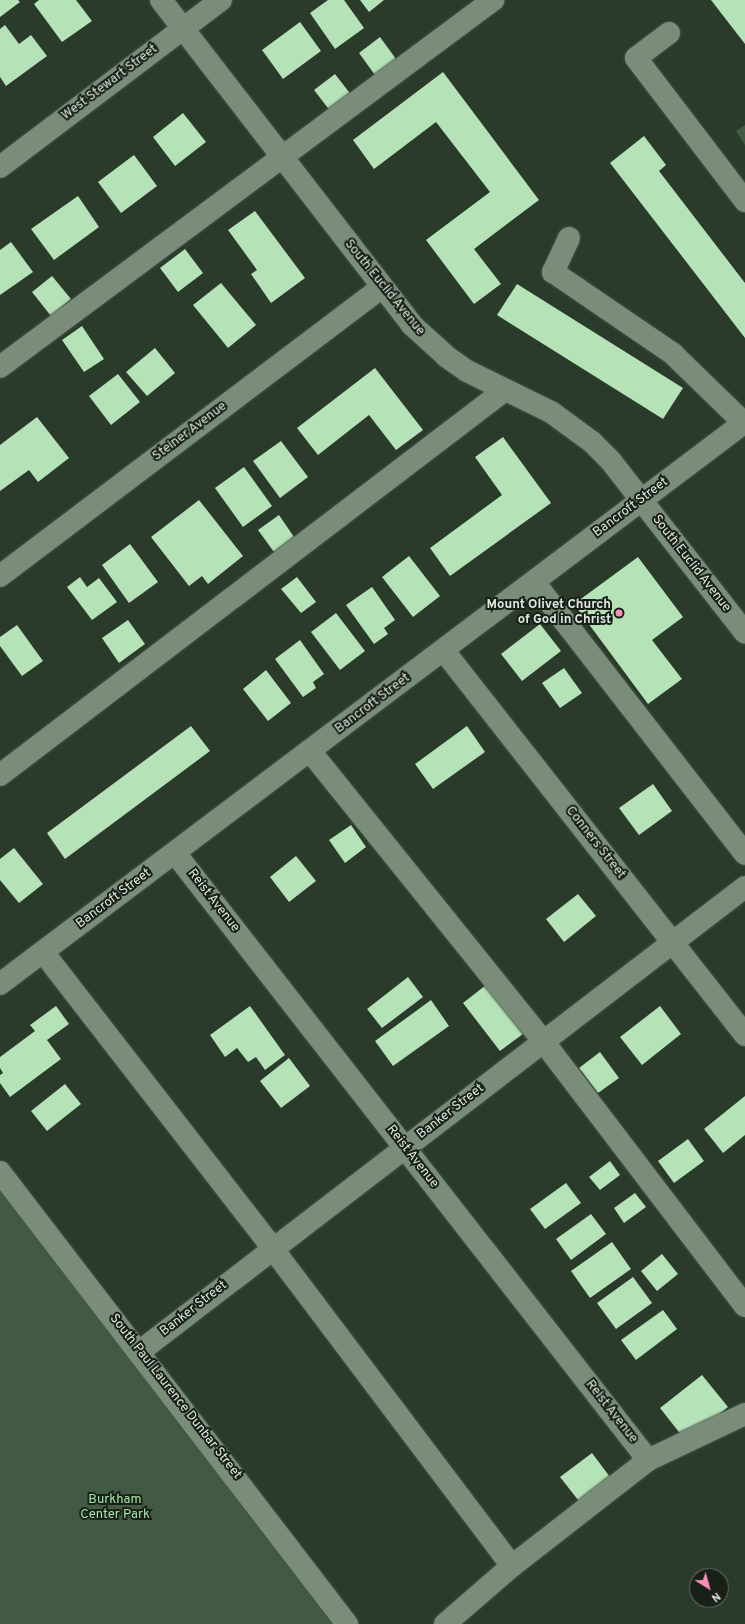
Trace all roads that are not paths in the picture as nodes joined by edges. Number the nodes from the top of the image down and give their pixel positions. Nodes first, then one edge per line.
1 (161, 0) edge
2 (221, 0) edge
3 (493, 0) edge
4 (183, 28) junction
5 (669, 33) dead end
6 (280, 156) junction
7 (0, 167) edge
8 (745, 201) edge
9 (569, 238) dead end
10 (381, 288) junction
11 (0, 367) edge
12 (505, 390) junction
13 (744, 423) edge
14 (642, 500) junction
15 (0, 576) edge
16 (534, 582) junction
17 (745, 633) edge
18 (444, 651) junction
19 (310, 751) junction
20 (0, 775) edge
21 (175, 853) junction
22 (745, 854) edge
23 (745, 887) edge
24 (672, 941) junction
25 (43, 952) junction
26 (0, 984) edge
27 (745, 1035) edge
28 (543, 1041) junction
29 (405, 1148) junction
30 (0, 1172) edge
31 (273, 1249) junction
32 (745, 1306) edge
33 (139, 1352) junction
34 (745, 1414) edge
35 (648, 1460) junction
36 (512, 1566) junction
37 (347, 1624) edge
38 (445, 1624) edge

1 - 4 street, South Euclid Avenue
2 - 4 street, West Stewart Street
3 - 6 street
4 - 6 street, South Euclid Avenue
4 - 7 street, West Stewart Street
5 - 8 street
6 - 10 street, South Euclid Avenue
6 - 11 street
9 - 13 street
10 - 12 street, South Euclid Avenue
10 - 15 street, Steiner Avenue
12 - 14 street, South Euclid Avenue
12 - 20 street
13 - 14 street, Bancroft Street
14 - 16 street, Bancroft Street
14 - 17 street, South Euclid Avenue
16 - 18 street, Bancroft Street
16 - 22 street
18 - 19 street, Bancroft Street
18 - 24 street, Conners Street
19 - 21 street, Bancroft Street
19 - 28 street
21 - 25 street, Bancroft Street
21 - 29 street, Reist Avenue
23 - 24 street, Banker Street
24 - 27 street, Conners Street
24 - 28 street, Banker Street
25 - 26 street, Bancroft Street
25 - 31 street
28 - 29 street, Banker Street
28 - 32 street
29 - 31 street, Banker Street
29 - 35 street, Reist Avenue
30 - 33 street, South Paul Laurence Dunbar Street
31 - 33 street, Banker Street
31 - 36 street
33 - 37 street, South Paul Laurence Dunbar Street
34 - 35 street
35 - 36 street
36 - 38 street

